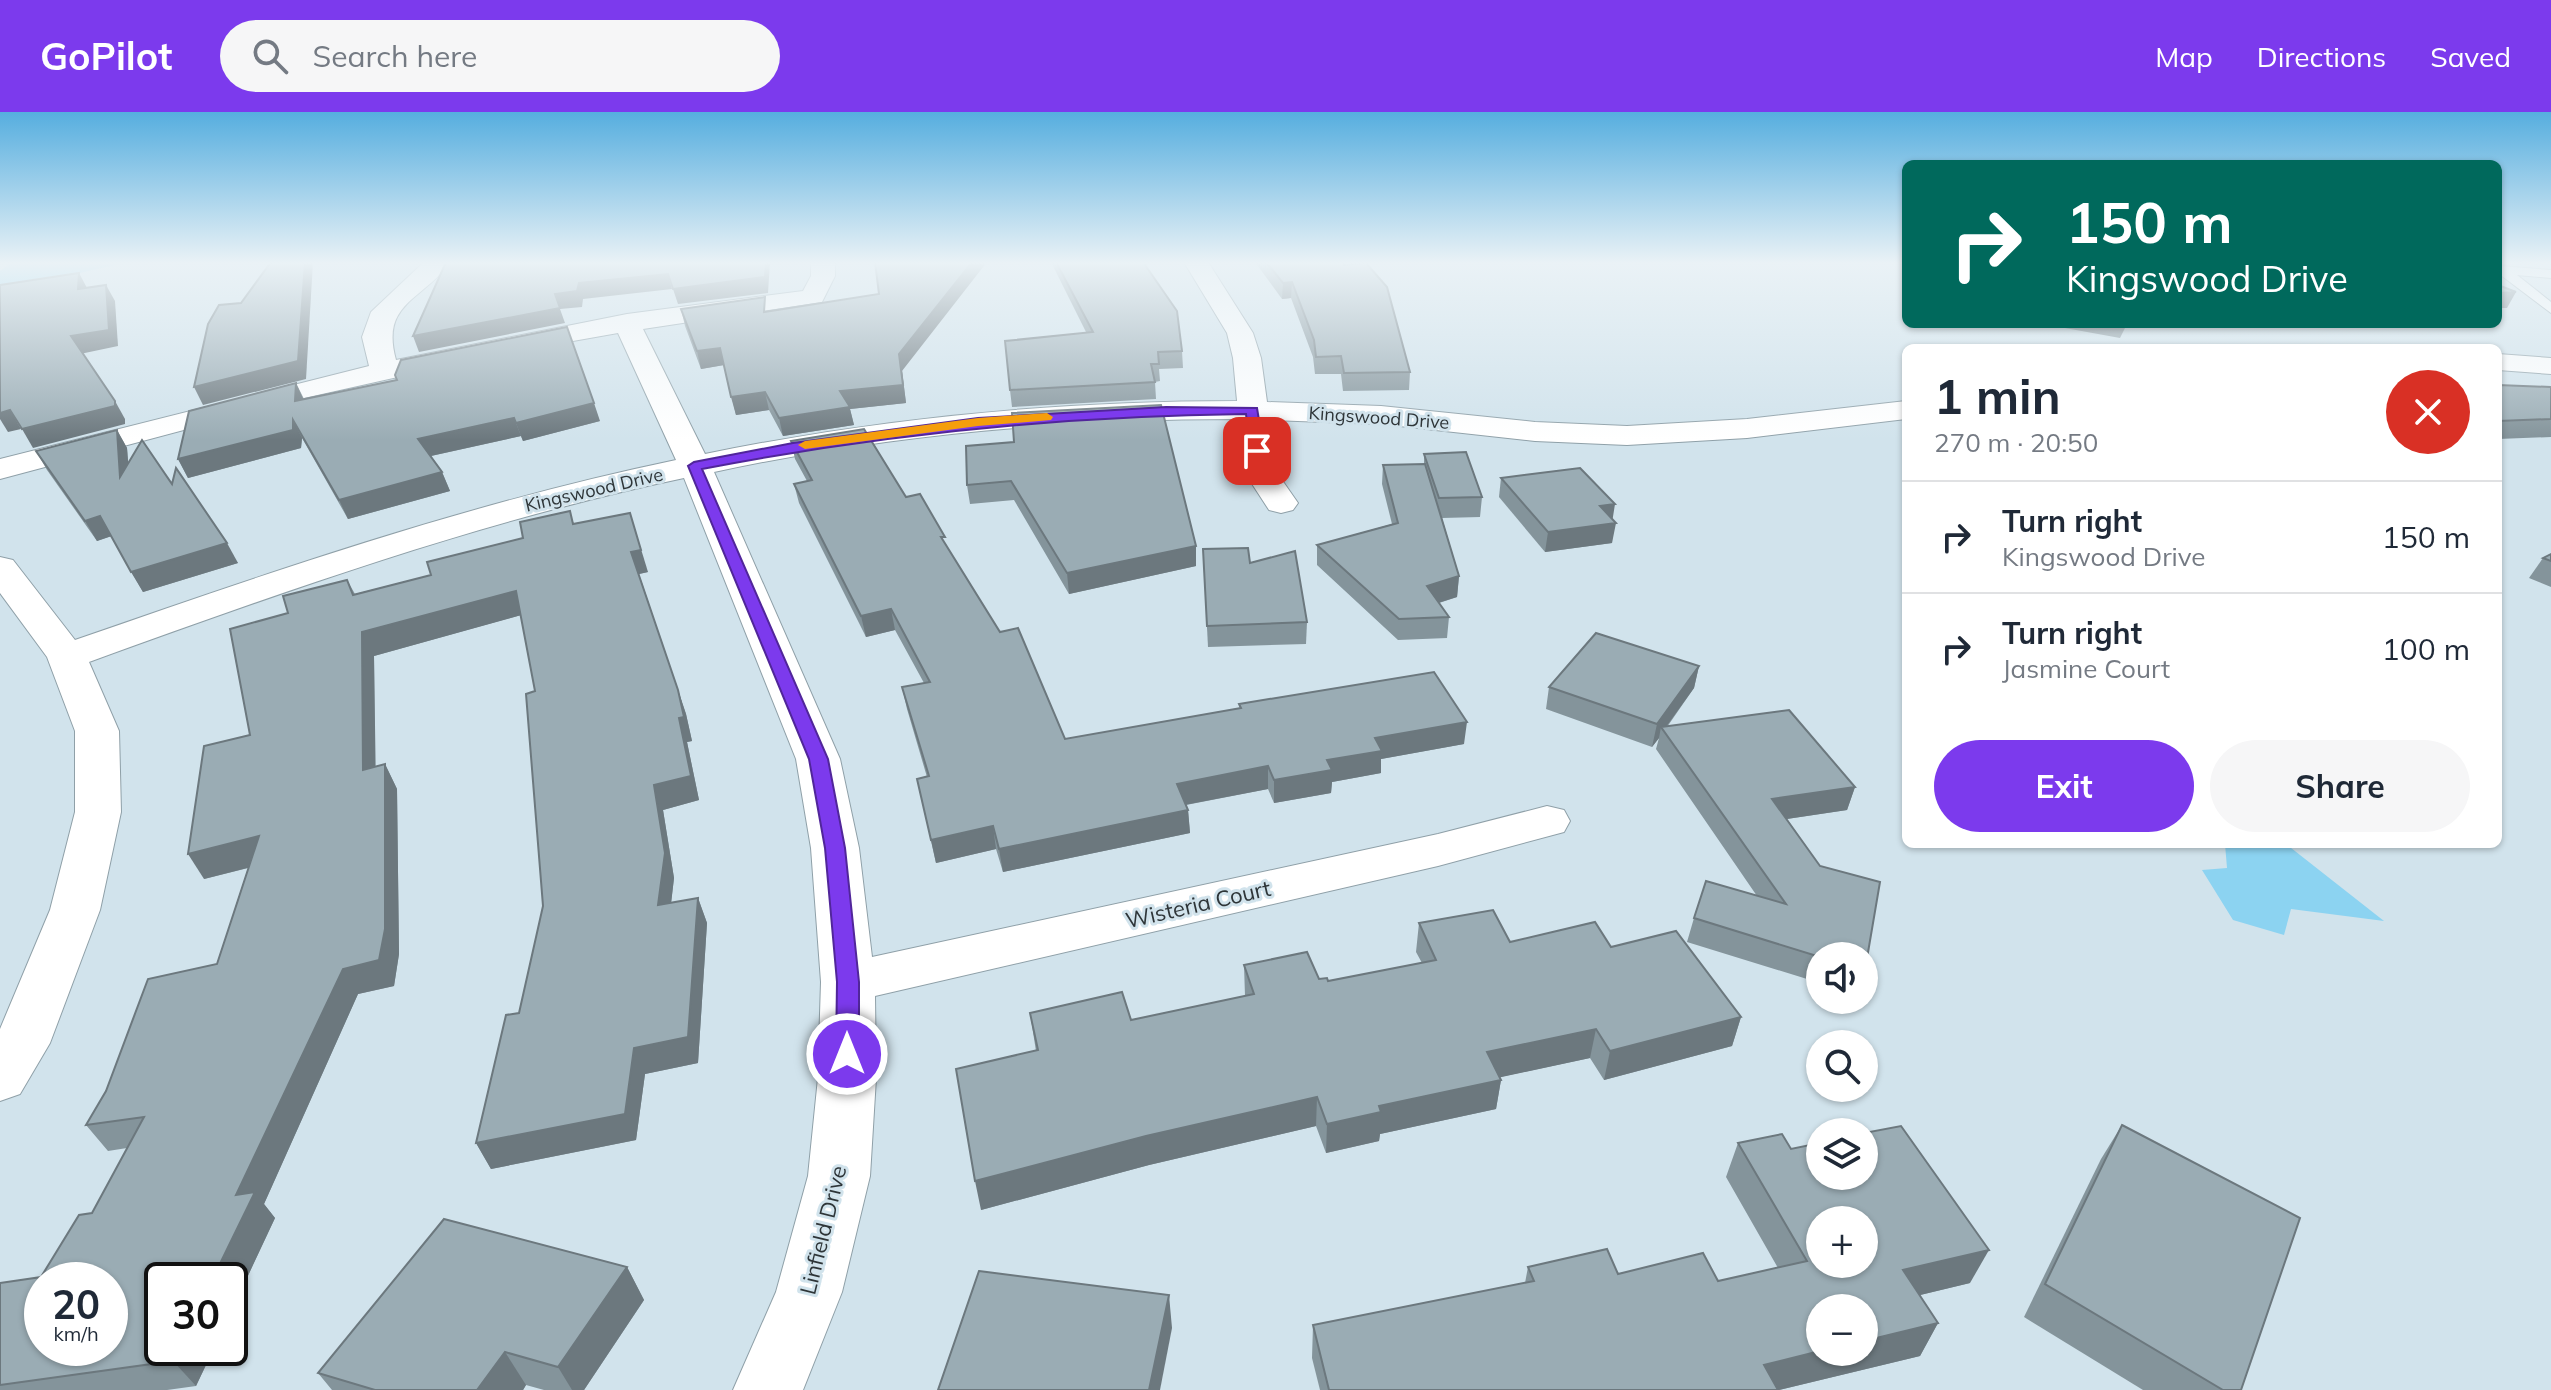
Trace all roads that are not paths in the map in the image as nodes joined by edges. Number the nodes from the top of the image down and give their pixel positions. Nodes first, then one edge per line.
1 (381, 322) edge
2 (627, 322) joint
3 (1233, 322) edge
4 (2502, 362) edge
5 (2551, 366) edge
6 (384, 368) junction
7 (1902, 410) edge
8 (1252, 411) junction
9 (694, 466) junction
10 (0, 469) edge
11 (1281, 503) dead end
12 (0, 568) edge
13 (67, 656) junction
14 (1547, 821) dead end
15 (848, 982) junction
16 (0, 1078) edge
17 (768, 1390) edge

1 - 6 street
2 - 6 street
2 - 9 street, Linfield Drive
3 - 8 street
4 - 5 street
6 - 10 street
7 - 8 street, Kingswood Drive
8 - 9 street, Kingswood Drive
8 - 11 street
9 - 13 street, Kingswood Drive
9 - 15 street, Linfield Drive
12 - 13 street
13 - 16 street
14 - 15 street, Wisteria Court
15 - 17 street, Linfield Drive

